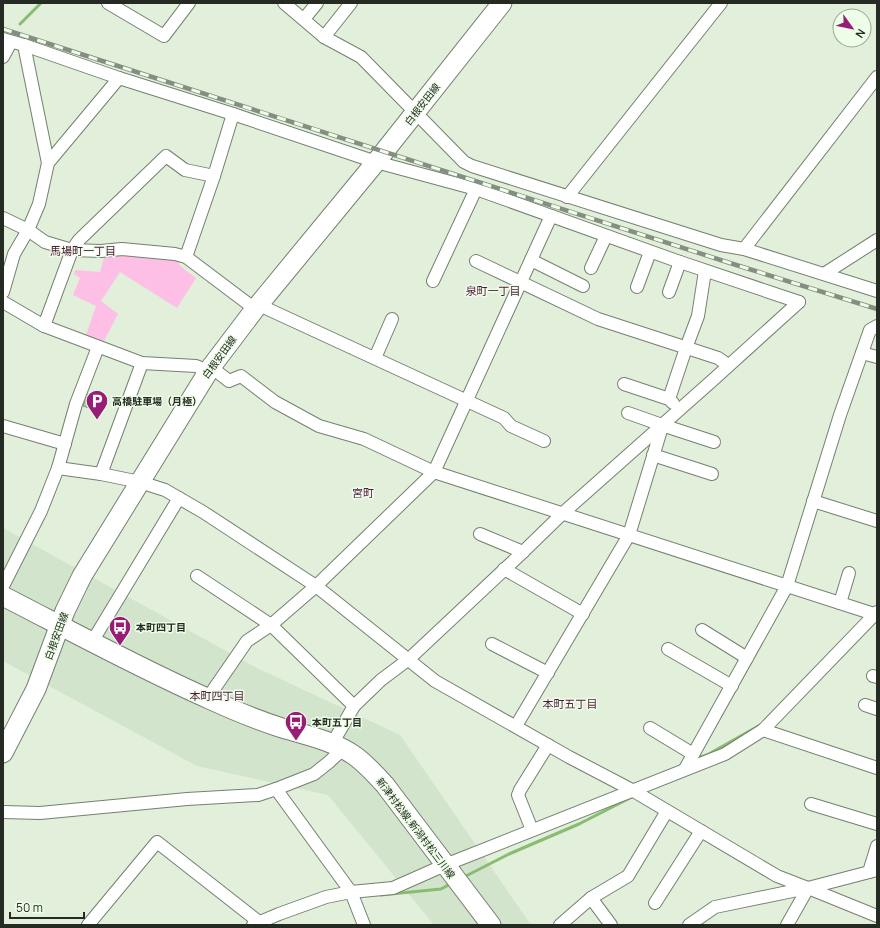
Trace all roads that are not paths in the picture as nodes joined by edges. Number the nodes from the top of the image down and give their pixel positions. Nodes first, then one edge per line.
1 (108, 3) edge
2 (189, 3) edge
3 (284, 3) edge
4 (317, 3) edge
5 (351, 3) edge
6 (502, 3) edge
7 (721, 3) edge
8 (304, 19) junction
9 (324, 37) junction
10 (7, 40) edge
11 (24, 45) junction
12 (3, 57) edge
13 (877, 77) edge
14 (119, 78) junction
15 (416, 111) junction
16 (233, 114) junction
17 (376, 162) junction
18 (48, 164) junction
19 (214, 176) junction
20 (476, 189) junction
21 (567, 197) junction
22 (551, 216) junction
23 (3, 218) edge
24 (28, 230) junction
25 (606, 236) junction
26 (877, 240) edge
27 (744, 249) junction
28 (72, 250) junction
29 (650, 252) junction
30 (186, 257) junction
31 (531, 260) junction
32 (476, 261) dead end
33 (680, 262) junction
34 (591, 268) dead end
35 (705, 271) junction
36 (824, 274) junction
37 (433, 280) dead end
38 (521, 282) junction
39 (583, 286) dead end
40 (637, 287) dead end
41 (877, 291) edge
42 (3, 292) edge
43 (669, 292) dead end
44 (3, 302) edge
45 (257, 307) junction
46 (392, 319) dead end
47 (44, 326) junction
48 (877, 326) edge
49 (98, 346) junction
50 (686, 348) junction
51 (862, 352) junction
52 (877, 357) edge
53 (375, 358) junction
54 (142, 363) junction
55 (728, 365) junction
56 (209, 369) junction
57 (624, 384) dead end
58 (669, 399) junction
59 (466, 401) junction
60 (680, 410) junction
61 (628, 413) dead end
62 (662, 425) junction
63 (3, 426) edge
64 (544, 441) dead end
65 (714, 442) dead end
66 (65, 444) junction
67 (653, 455) junction
68 (58, 468) junction
69 (434, 472) junction
70 (101, 474) junction
71 (712, 474) dead end
72 (140, 482) junction
73 (179, 498) junction
74 (814, 501) junction
75 (562, 513) junction
76 (877, 521) edge
77 (480, 534) dead end
78 (629, 535) junction
79 (523, 552) junction
80 (504, 569) junction
81 (849, 573) dead end
82 (197, 576) dead end
83 (3, 586) edge
84 (316, 586) junction
85 (787, 586) junction
86 (3, 596) edge
87 (840, 603) junction
88 (583, 614) junction
89 (876, 614) edge
90 (271, 624) junction
91 (60, 625) junction
92 (702, 630) dead end
93 (92, 642) junction
94 (492, 644) dead end
95 (668, 649) dead end
96 (748, 658) junction
97 (409, 659) junction
98 (548, 673) junction
99 (732, 686) junction
100 (207, 699) junction
101 (865, 705) dead end
102 (354, 706) junction
103 (877, 709) edge
104 (516, 726) junction
105 (650, 728) dead end
106 (763, 730) junction
107 (548, 745) junction
108 (338, 746) junction
109 (3, 753) edge
110 (694, 754) junction
111 (877, 768) edge
112 (685, 769) junction
113 (276, 789) junction
114 (632, 790) junction
115 (811, 804) dead end
116 (667, 811) junction
117 (3, 812) edge
118 (877, 824) edge
119 (532, 830) junction
120 (701, 831) junction
121 (877, 846) edge
122 (444, 865) junction
123 (873, 871) edge
124 (808, 888) junction
125 (351, 892) junction
126 (591, 898) junction
127 (655, 903) dead end
128 (877, 916) edge
129 (256, 924) edge
130 (88, 925) edge
131 (364, 925) edge
132 (491, 925) edge
133 (560, 925) edge
134 (611, 925) edge
135 (689, 925) edge
136 (787, 925) edge

1 - 2 street
3 - 8 street
4 - 8 street
5 - 9 street
6 - 15 main road, 白根安田線
7 - 21 street
8 - 9 street
9 - 15 street
10 - 11 street
10 - 12 street
11 - 14 street
11 - 18 street
13 - 27 street
14 - 16 street
14 - 18 street
15 - 17 main road, 白根安田線
15 - 21 street
16 - 17 street
16 - 19 street
17 - 20 street
17 - 45 main road, 白根安田線
18 - 24 street
19 - 28 street
19 - 30 street
20 - 22 street
20 - 37 street
21 - 27 street
22 - 25 street
22 - 31 street
23 - 24 street
24 - 28 street
24 - 42 street
25 - 29 street
25 - 34 street
26 - 36 street
27 - 36 street
28 - 30 street
28 - 47 street
29 - 33 street
29 - 40 street
30 - 45 street
31 - 38 street
31 - 39 street
32 - 38 street
33 - 35 street
33 - 43 street
35 - 50 street
35 - 55 street
36 - 41 street
38 - 50 street
38 - 59 street
44 - 47 street
45 - 53 street
45 - 56 main road, 白根安田線
46 - 53 street
47 - 49 street
48 - 51 street
49 - 54 street
49 - 66 street
50 - 55 street
50 - 58 street
51 - 52 street
51 - 74 street
53 - 59 street
54 - 56 street
54 - 70 street
55 - 60 street
56 - 69 street
56 - 72 main road, 白根安田線
57 - 58 street
58 - 60 street
59 - 64 street
59 - 69 street
60 - 62 street
61 - 62 street
62 - 65 street
62 - 67 street
62 - 75 street
63 - 66 street
66 - 68 street
67 - 71 street
67 - 78 street
68 - 70 street
68 - 83 street
69 - 75 street
69 - 84 street
70 - 72 street
72 - 73 street
72 - 91 main road, 白根安田線
73 - 84 street
73 - 93 street
74 - 76 street
74 - 85 street
75 - 78 street
75 - 79 street
77 - 79 street
78 - 85 street
78 - 88 street
79 - 80 street
80 - 88 street
80 - 97 street
81 - 87 street
82 - 90 street
84 - 90 street
84 - 97 street
85 - 87 street
85 - 96 street
86 - 91 main road, 新津村松線;新潟村松三川線
87 - 89 street
88 - 98 street
89 - 106 street
90 - 100 street
90 - 102 street
91 - 93 main road, 新津村松線;新潟村松三川線
91 - 109 main road, 白根安田線
92 - 96 street
93 - 100 main road, 新津村松線;新潟村松三川線
94 - 98 street
95 - 99 street
96 - 99 street
97 - 102 street
97 - 104 street
98 - 104 street
99 - 110 street
100 - 108 main road, 新津村松線;新潟村松三川線
101 - 103 street
102 - 108 street
104 - 107 street
105 - 110 street
106 - 111 street
106 - 112 street
107 - 114 street
107 - 119 street
108 - 113 street
108 - 122 main road, 新津村松線;新潟村松三川線
110 - 112 street
112 - 114 street
113 - 117 street
113 - 125 street
114 - 116 street
114 - 119 street
115 - 118 street
116 - 120 street
116 - 126 street
119 - 122 street
120 - 124 street
120 - 127 street
121 - 123 street
122 - 125 street
122 - 132 main road, 新津村松線;新潟村松三川線
123 - 124 street
124 - 128 street
124 - 135 street
124 - 136 street
125 - 129 street
125 - 131 street
126 - 133 street
126 - 134 street
129 - 130 street

